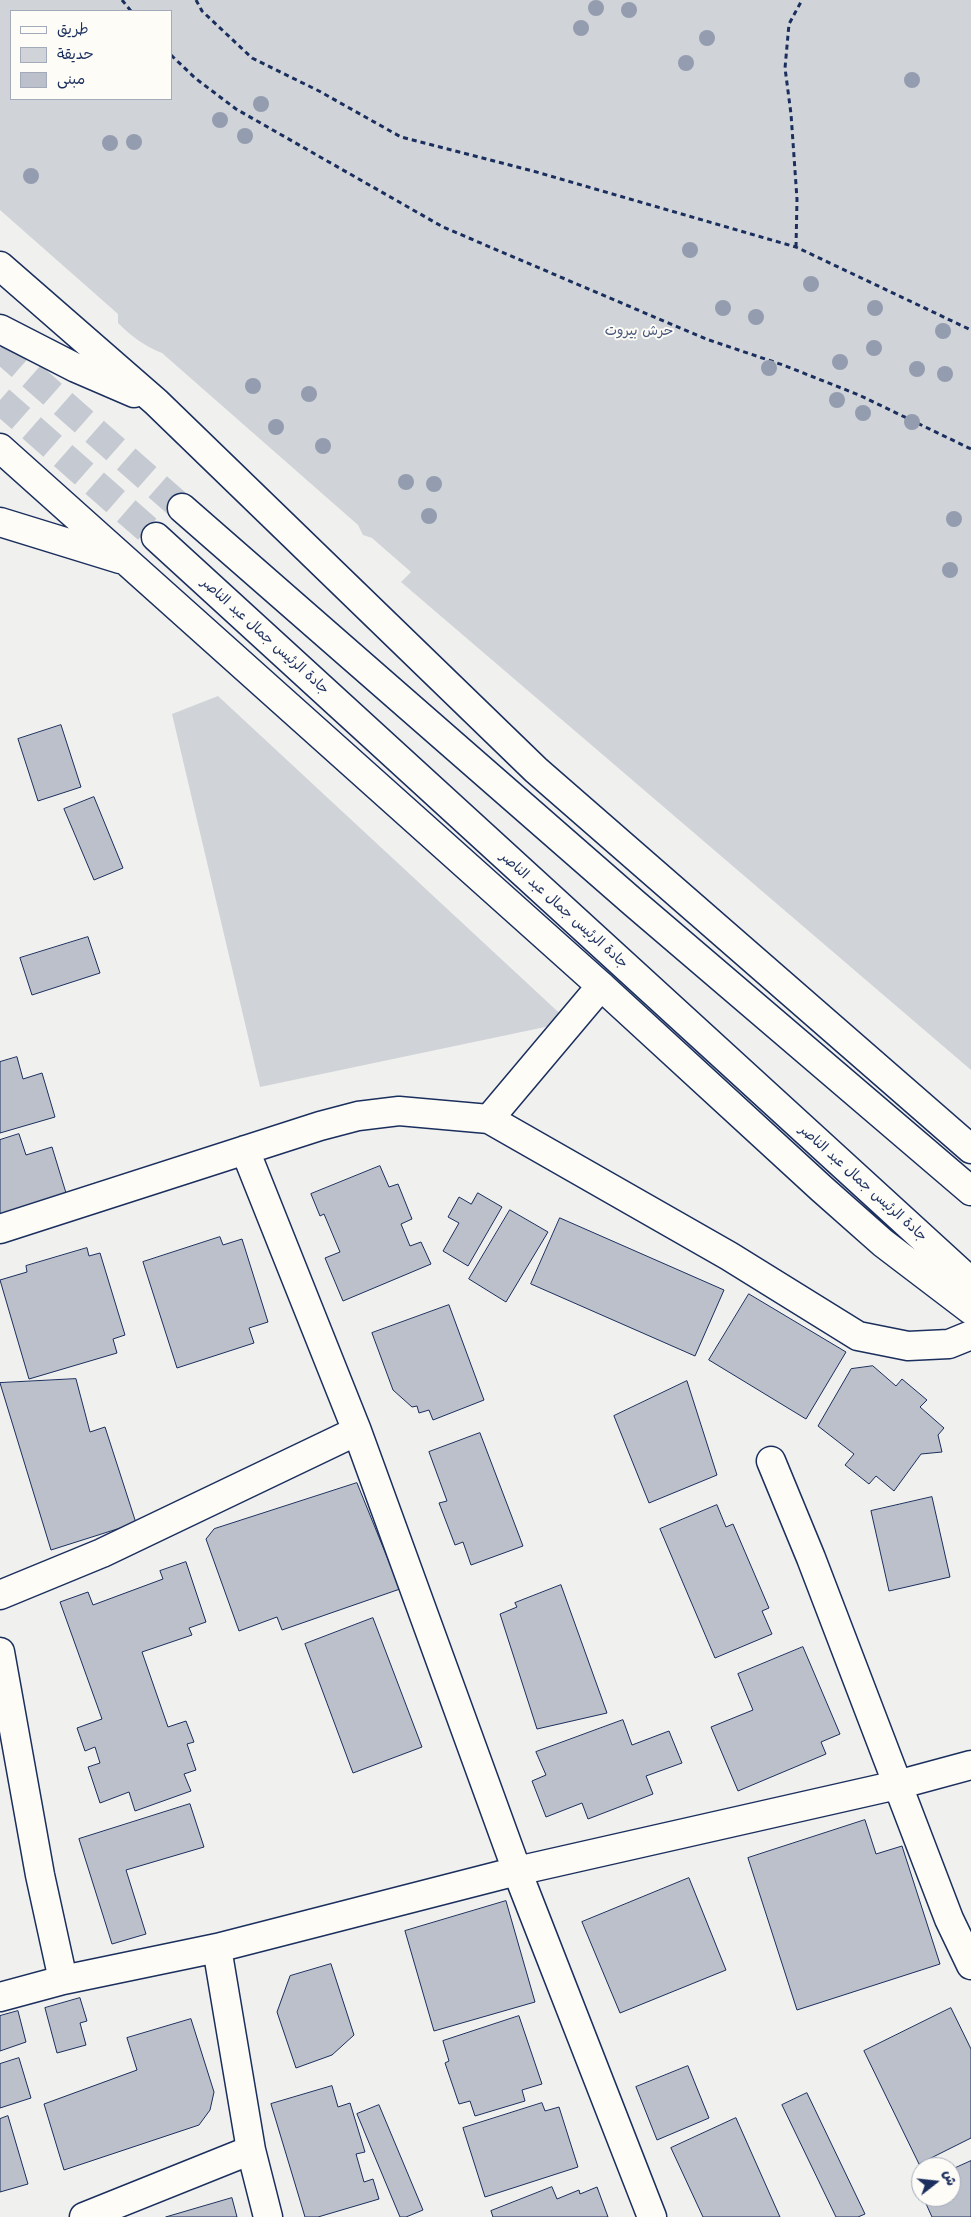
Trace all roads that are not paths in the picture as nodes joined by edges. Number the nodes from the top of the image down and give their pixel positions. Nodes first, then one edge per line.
1 (0, 266) edge
2 (0, 329) edge
3 (156, 402) junction
4 (0, 448) edge
5 (182, 508) tunnel mouth
6 (0, 522) edge
7 (156, 537) tunnel mouth
8 (129, 562) junction
9 (601, 986) junction
10 (489, 1119) junction
11 (245, 1150) junction
12 (971, 1150) edge
13 (971, 1191) edge
14 (0, 1229) edge
15 (971, 1282) edge
16 (971, 1310) edge
17 (971, 1335) edge
18 (358, 1431) junction
19 (771, 1461) dead end
20 (0, 1595) edge
21 (0, 1652) edge
22 (971, 1765) edge
23 (897, 1785) junction
24 (517, 1871) junction
25 (217, 1948) junction
26 (971, 1965) edge
27 (62, 1980) junction
28 (0, 1997) edge
29 (251, 2150) junction
30 (84, 2217) edge
31 (268, 2217) edge
32 (652, 2217) edge

1 - 3 main road
2 - 3 main road
3 - 12 main road
4 - 8 main road
5 - 13 main road
6 - 8 main road
7 - 15 main road, جادة الرئيس جمال عبد الناصر
8 - 9 main road
9 - 10 main road
9 - 16 main road
10 - 11 main road
10 - 17 main road
11 - 14 main road
11 - 18 main road
18 - 20 main road
18 - 24 main road
19 - 23 main road
21 - 27 main road
22 - 23 main road
23 - 24 main road
23 - 26 main road
24 - 25 main road
24 - 32 main road
25 - 27 main road
25 - 29 main road
27 - 28 main road
29 - 30 main road
29 - 31 main road

